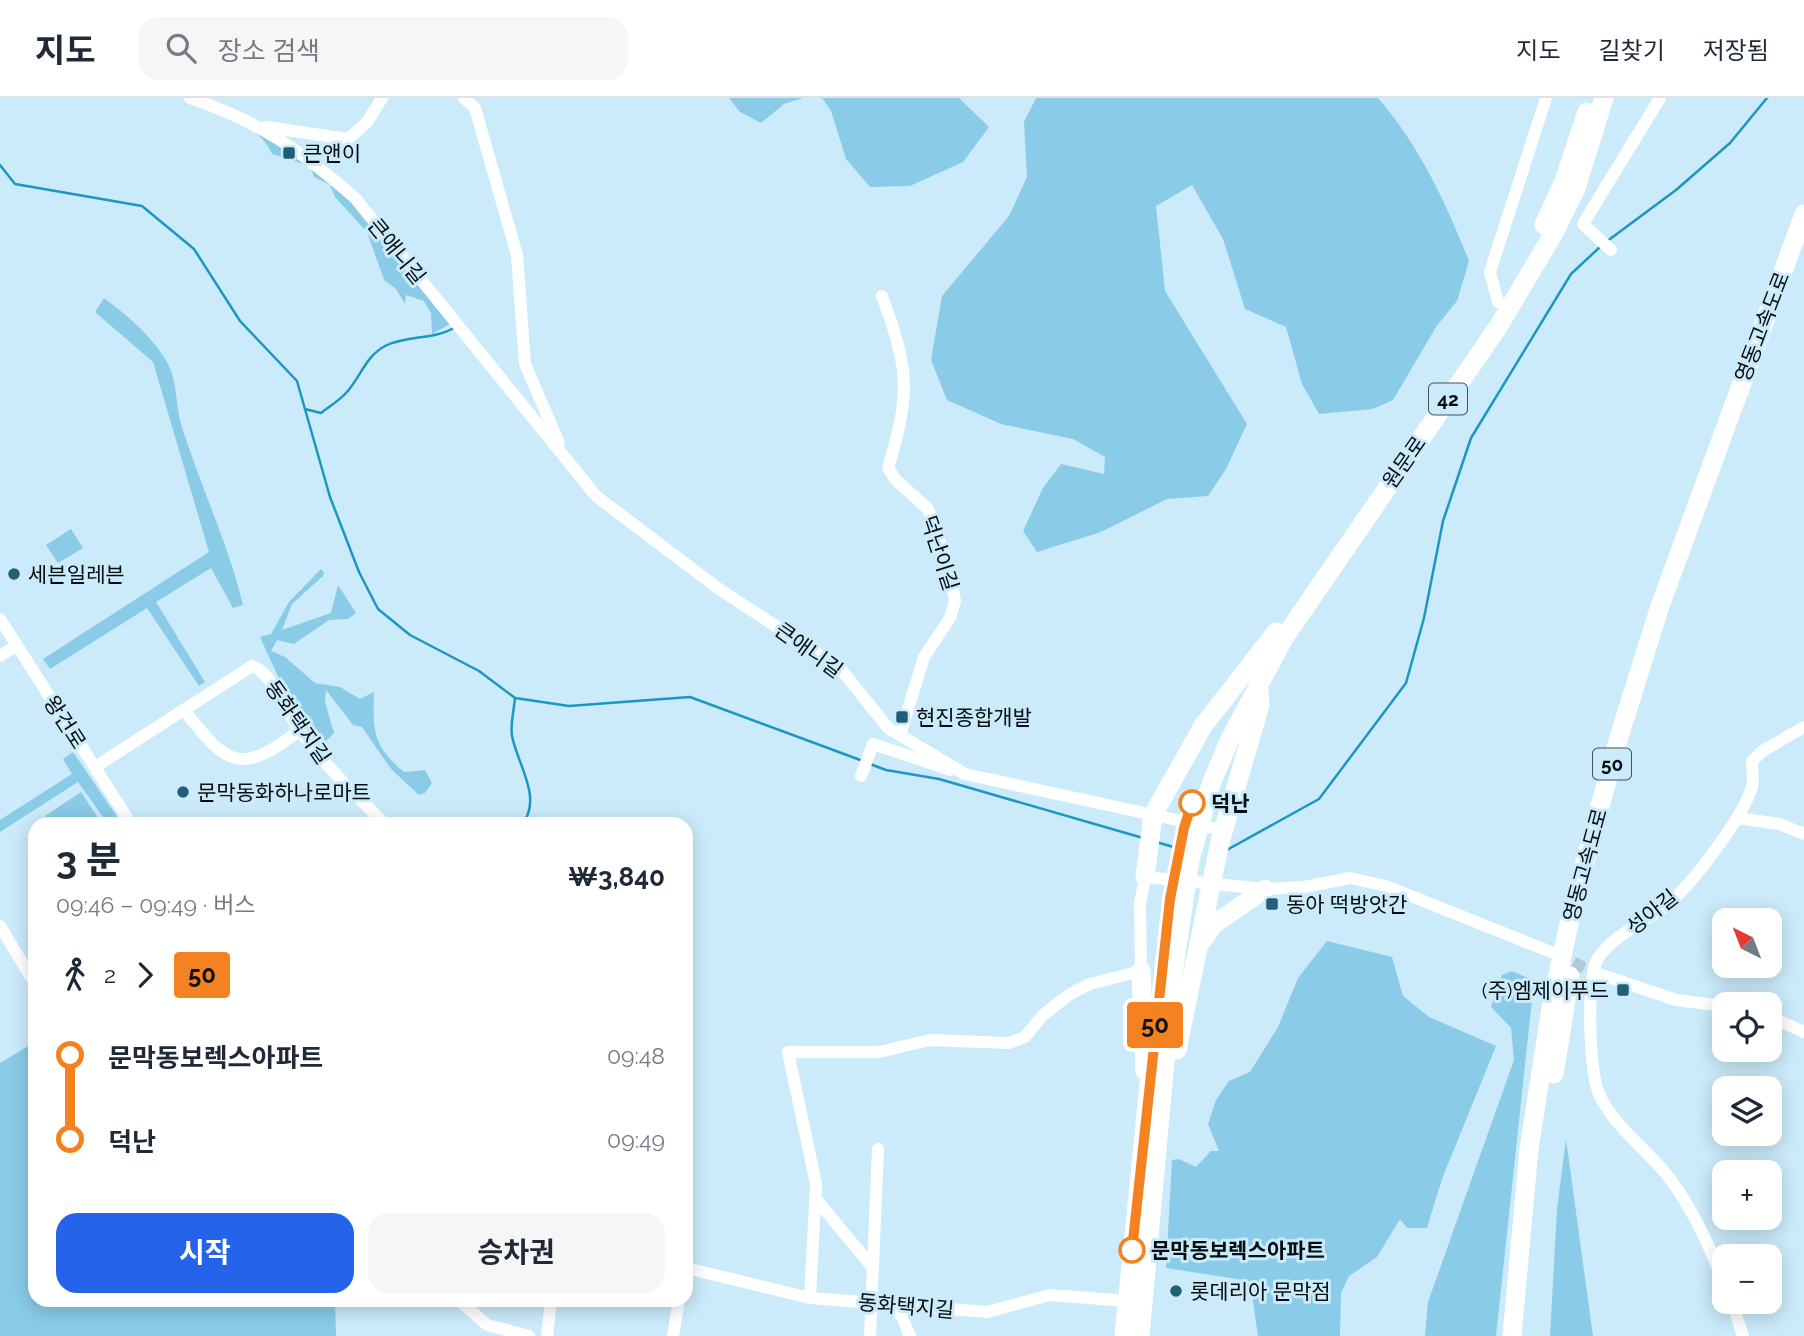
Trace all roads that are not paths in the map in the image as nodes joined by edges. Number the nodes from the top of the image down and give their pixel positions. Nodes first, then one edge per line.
1 (190, 98) edge
2 (382, 98) edge
3 (464, 98) edge
4 (1546, 98) edge
5 (1591, 98) edge
6 (1604, 98) edge
7 (1660, 98) edge
8 (262, 127) junction
9 (1804, 214) edge
10 (1804, 246) edge
11 (1609, 248) dead end
12 (882, 296) dead end
13 (1498, 302) junction
14 (566, 460) junction
15 (0, 619) edge
16 (1276, 632) junction
17 (16, 646) junction
18 (0, 656) edge
19 (1258, 683) junction
20 (184, 710) junction
21 (1804, 727) edge
22 (300, 730) junction
23 (900, 735) junction
24 (95, 767) junction
25 (862, 773) dead end
26 (965, 774) junction
27 (1206, 782) junction
28 (127, 817) edge
29 (378, 817) edge
30 (1738, 818) junction
31 (1152, 821) junction
32 (1804, 834) edge
33 (1222, 836) junction
34 (1212, 876) junction
35 (1145, 877) junction
36 (1265, 889) junction
37 (0, 926) edge
38 (1197, 947) junction
39 (1551, 952) tunnel mouth
40 (1141, 971) junction
41 (28, 972) edge
42 (1594, 972) junction
43 (1712, 1004) edge
44 (1782, 1022) edge
45 (1804, 1032) edge
46 (1154, 1099) junction
47 (877, 1149) dead end
48 (816, 1199) junction
49 (1712, 1256) edge
50 (873, 1268) junction
51 (693, 1270) edge
52 (810, 1298) junction
53 (1135, 1301) junction
54 (872, 1303) junction
55 (890, 1305) junction
56 (467, 1307) edge
57 (550, 1307) edge
58 (678, 1307) edge
59 (1736, 1314) edge
60 (1144, 1332) edge
61 (529, 1336) edge
62 (547, 1336) edge
63 (673, 1336) edge
64 (870, 1336) edge
65 (910, 1336) edge
66 (1124, 1336) edge
67 (1512, 1336) edge
68 (1526, 1336) edge
69 (1743, 1336) edge

1 - 8 street, 큰애니길
2 - 8 street, 큰애니길
3 - 14 street, 큰애니길
4 - 13 street
5 - 13 highway, 원문로 / 42
6 - 19 highway, 원문로 / 42
7 - 11 street
8 - 14 street, 큰애니길
9 - 67 highway, 영동고속도로 / 50
10 - 68 highway, 영동고속도로 / 50
12 - 23 street, 덕난이길
13 - 16 highway, 원문로 / 42
14 - 23 street, 큰애니길
15 - 17 street, 왕건로
16 - 27 highway, 원문로 / 42
16 - 31 highway
17 - 18 street
17 - 24 street, 왕건로
19 - 27 highway, 원문로 / 42
19 - 33 highway
20 - 22 street
20 - 22 street, 동화택지길
20 - 24 street, 동화택지길
21 - 30 street, 성아길
22 - 29 street, 동화택지길
23 - 26 street, 큰애니길
24 - 28 street, 왕건로
25 - 26 street
26 - 31 street, 큰애니길
27 - 46 highway, 42
30 - 32 street
30 - 42 street, 성아길
31 - 33 street, 큰애니길
31 - 35 highway
33 - 34 highway
34 - 35 street
34 - 36 street
34 - 38 highway
35 - 40 street
36 - 38 highway
36 - 39 street
37 - 41 street
38 - 46 highway
40 - 46 highway
40 - 48 street
42 - 43 street
42 - 49 street
44 - 45 street
46 - 53 highway, 42
47 - 50 street
48 - 50 street
48 - 52 street
50 - 54 street
51 - 52 street, 동화택지길
52 - 54 street, 동화택지길
53 - 55 street, 동화택지길
53 - 60 highway, 42
53 - 66 highway, 42
54 - 55 street, 동화택지길
54 - 64 street
55 - 65 street
56 - 61 street
57 - 62 street
58 - 63 street
59 - 69 street

